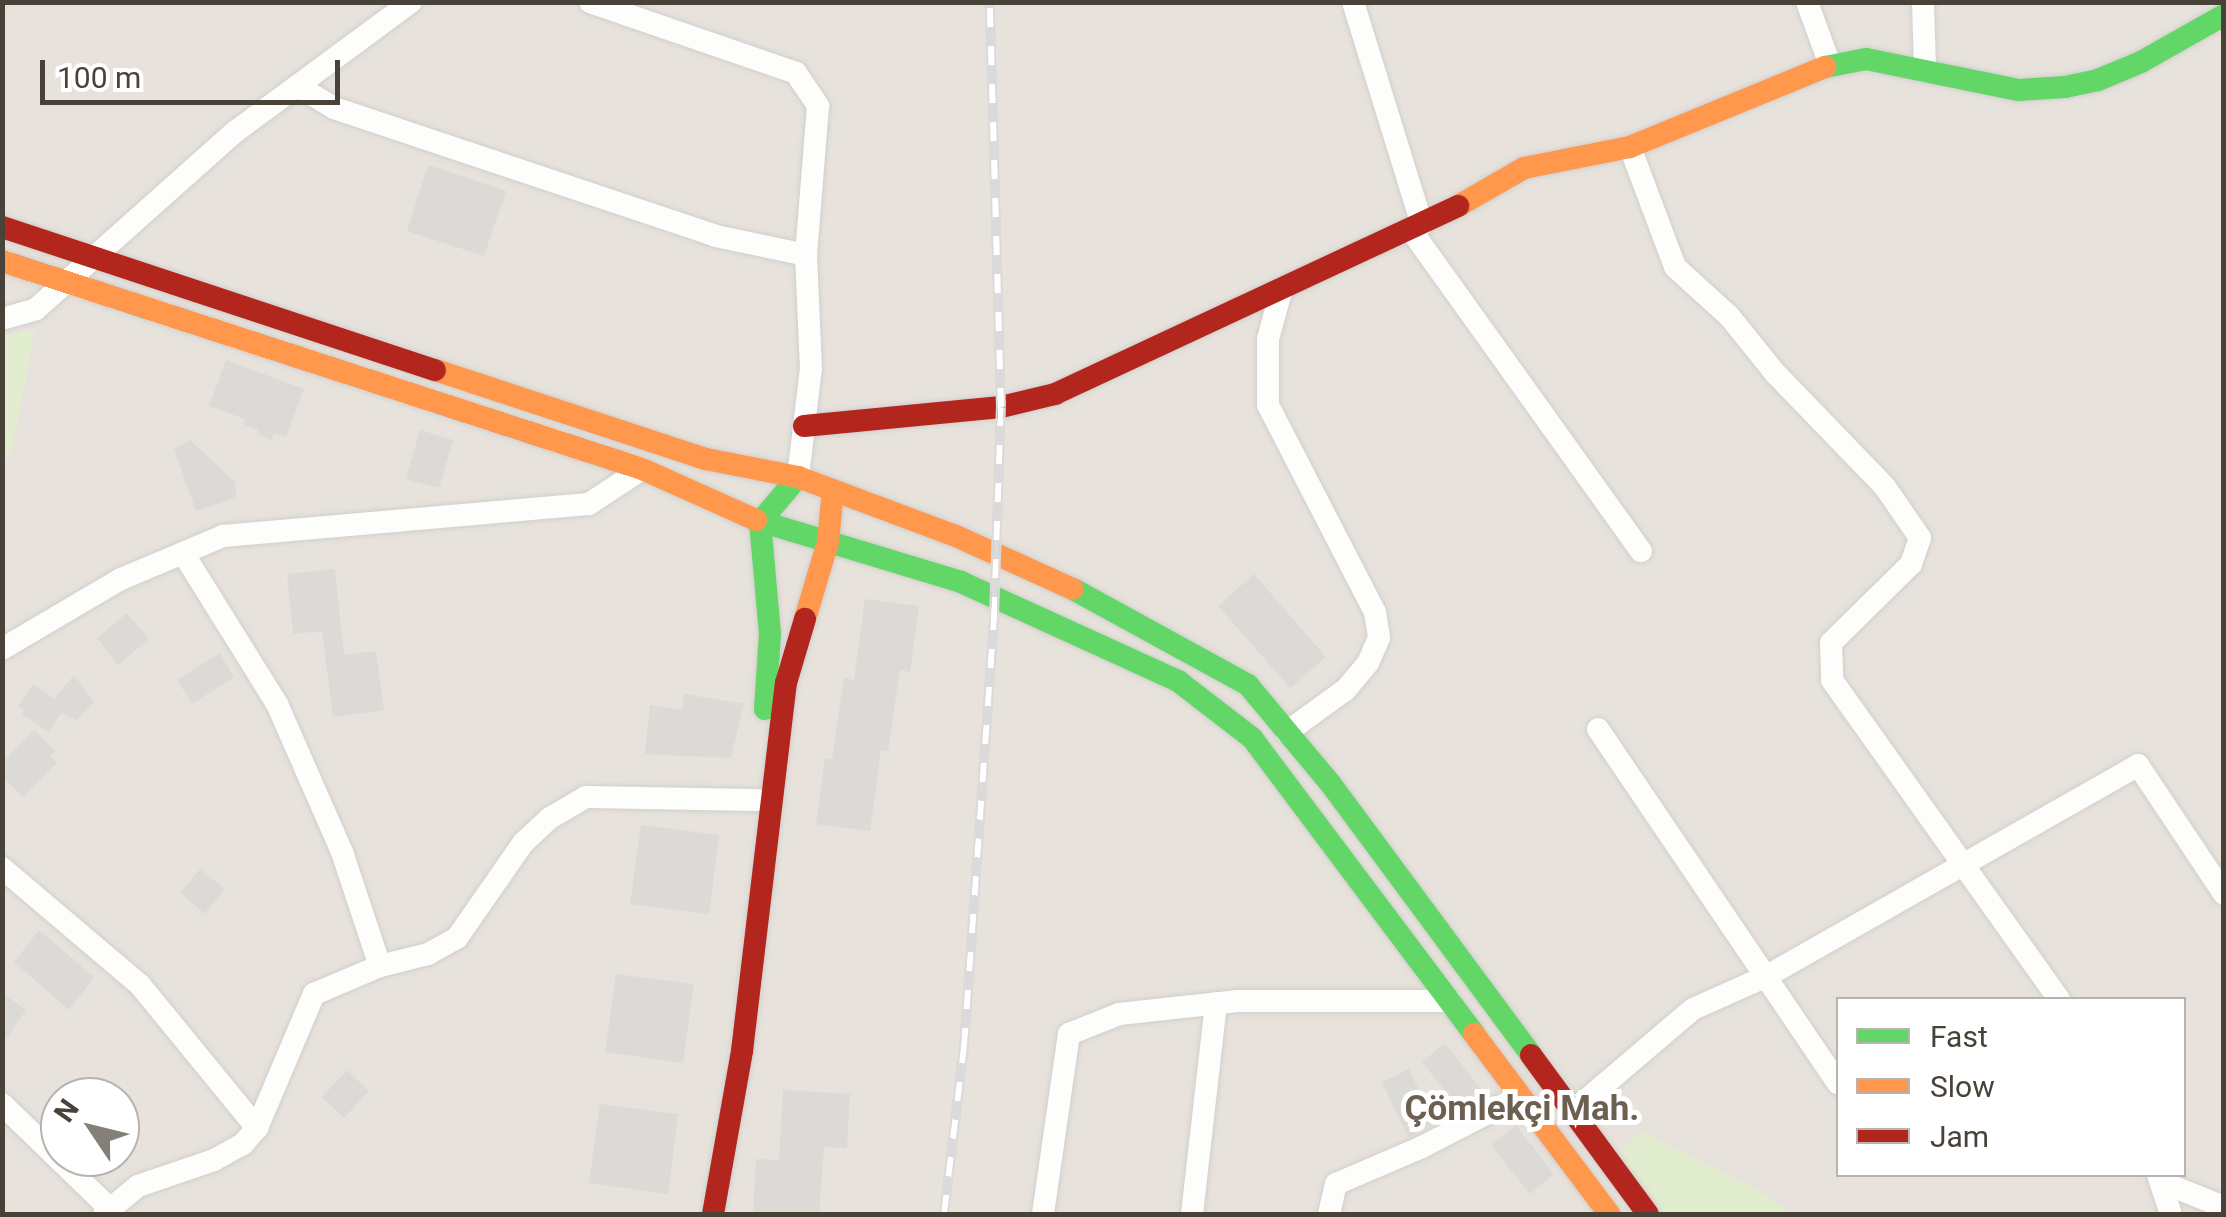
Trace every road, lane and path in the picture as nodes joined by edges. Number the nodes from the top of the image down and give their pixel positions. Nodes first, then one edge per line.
1 (411, 2) edge
2 (590, 2) edge
3 (1353, 2) edge
4 (1807, 2) edge
5 (1922, 2) edge
6 (2224, 15) edge
7 (1830, 65) junction
8 (1925, 71) junction
9 (298, 86) junction
10 (1630, 148) junction
11 (2, 227) edge
12 (1416, 228) junction
13 (92, 256) junction
14 (806, 256) junction
15 (2, 261) edge
16 (63, 281) junction
17 (1282, 288) junction
18 (2, 319) edge
19 (804, 426) junction
20 (642, 469) junction
21 (798, 476) junction
22 (833, 490) junction
23 (760, 522) junction
24 (828, 542) junction
25 (1640, 552) dead end
26 (183, 553) junction
27 (2, 649) edge
28 (1598, 730) dead end
29 (1287, 732) junction
30 (757, 800) junction
31 (1964, 864) junction
32 (2, 868) edge
33 (2224, 894) edge
34 (380, 966) junction
35 (1767, 976) junction
36 (2057, 997) edge
37 (1450, 1001) junction
38 (1216, 1003) junction
39 (1836, 1080) edge
40 (1521, 1096) junction
41 (2, 1104) edge
42 (1572, 1112) junction
43 (257, 1128) junction
44 (723, 1150) junction
45 (2160, 1178) edge
46 (2224, 1207) edge
47 (108, 1212) edge
48 (713, 1214) edge
49 (1043, 1214) edge
50 (1192, 1214) edge
51 (1329, 1214) edge
52 (1609, 1214) edge
53 (1648, 1214) edge
54 (2170, 1214) edge

1 - 9 street
2 - 14 street
3 - 12 street
4 - 7 street
5 - 8 street
6 - 8 main road
7 - 8 main road
7 - 10 main road
9 - 13 street
9 - 14 street
10 - 12 main road
10 - 31 street
11 - 13 main road
12 - 17 main road
12 - 25 street
13 - 16 street
13 - 21 main road
14 - 19 street
15 - 16 main road
16 - 18 street
16 - 20 main road
17 - 19 main road
17 - 29 street
19 - 21 street
20 - 23 main road
20 - 26 street
21 - 22 main road
21 - 23 main road
22 - 24 main road
22 - 29 main road
23 - 24 main road
23 - 30 main road
24 - 37 main road
24 - 44 main road
26 - 27 street
26 - 34 street
28 - 35 street
29 - 42 main road
30 - 34 street
30 - 44 main road
31 - 33 street
31 - 35 street
31 - 36 street
32 - 43 street
34 - 43 street
35 - 39 street
35 - 42 street
37 - 38 street
37 - 40 main road
38 - 49 street
38 - 50 street
40 - 51 street
40 - 52 main road
41 - 47 street
42 - 53 main road
43 - 47 street
44 - 48 main road
45 - 46 street
45 - 54 street

